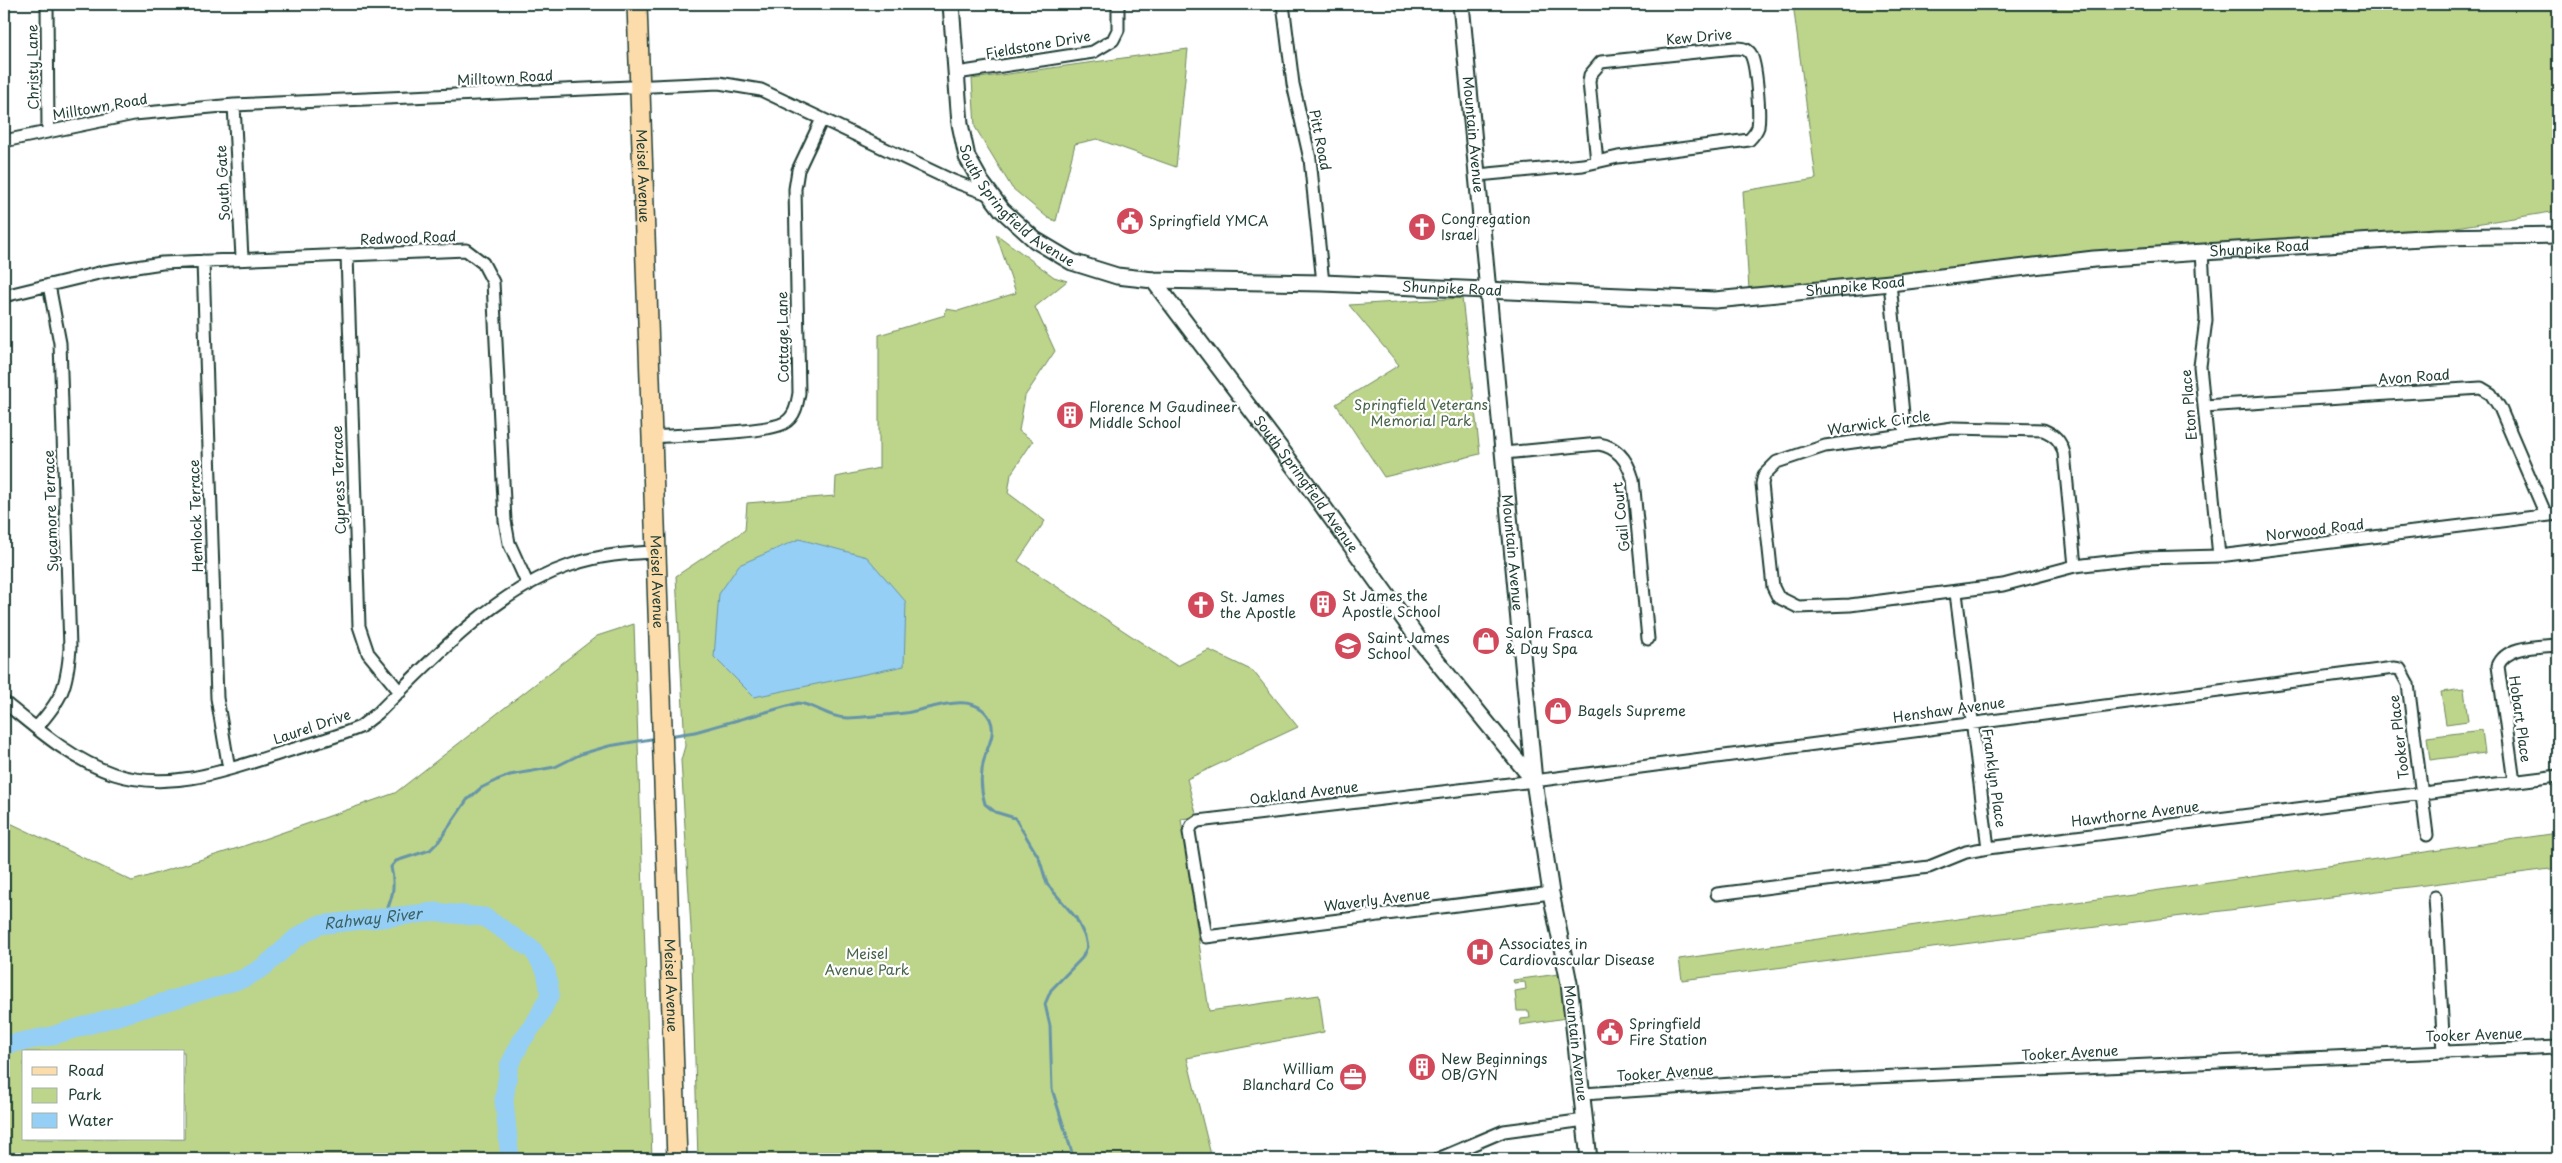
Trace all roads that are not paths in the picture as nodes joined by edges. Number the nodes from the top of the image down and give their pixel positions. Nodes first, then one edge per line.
1 (47, 4) edge
2 (637, 4) edge
3 (951, 4) edge
4 (1118, 4) edge
5 (1283, 4) edge
6 (1461, 4) edge
7 (957, 73) junction
8 (639, 87) junction
9 (234, 105) junction
10 (822, 119) junction
11 (48, 131) junction
12 (4, 142) edge
13 (1597, 162) junction
14 (1478, 175) junction
15 (988, 194) junction
16 (2558, 235) edge
17 (2202, 252) junction
18 (347, 255) junction
19 (242, 258) junction
20 (203, 261) junction
21 (1153, 280) junction
22 (1323, 283) junction
23 (1890, 283) junction
24 (49, 285) junction
25 (1487, 290) junction
26 (4, 296) edge
27 (2204, 406) junction
28 (1905, 434) junction
29 (653, 437) junction
30 (1504, 453) junction
31 (2558, 514) edge
32 (2546, 515) junction
33 (658, 552) junction
34 (2219, 556) junction
35 (2075, 566) junction
36 (528, 585) junction
37 (1956, 592) junction
38 (1648, 639) dead end
39 (2558, 645) edge
40 (2368, 670) joint
41 (400, 692) junction
42 (4, 702) edge
43 (1971, 722) junction
44 (36, 728) junction
45 (229, 769) junction
46 (2558, 776) edge
47 (1534, 780) junction
48 (2514, 782) junction
49 (2420, 793) junction
50 (2427, 835) dead end
51 (1988, 848) junction
52 (1551, 892) junction
53 (1718, 894) dead end
54 (2435, 897) dead end
55 (1206, 937) joint
56 (2558, 1047) edge
57 (2444, 1052) junction
58 (1583, 1094) junction
59 (1585, 1120) junction
60 (677, 1159) edge
61 (1438, 1159) edge
62 (1589, 1159) edge

1 - 11 street, Christy Lane
2 - 8 main road, Meisel Avenue
3 - 7 street, South Springfield Avenue
4 - 7 street, Fieldstone Drive
5 - 22 street, Pitt Road
6 - 14 street, Mountain Avenue
7 - 15 street, South Springfield Avenue
8 - 9 street, Milltown Road
8 - 10 street, Milltown Road
8 - 29 main road, Meisel Avenue
9 - 11 street, Milltown Road
9 - 19 street, South Gate
10 - 15 street, Milltown Road
10 - 29 street, Cottage Lane
11 - 12 street, Milltown Road
13 - 13 street, Kew Drive
13 - 14 street, Kew Drive
14 - 25 street, Mountain Avenue
15 - 21 street, South Springfield Avenue
16 - 17 street, Shunpike Road
17 - 23 street, Shunpike Road
17 - 27 street, Eton Place
18 - 19 street, Redwood Road
18 - 36 street, Redwood Road
18 - 41 street, Cypress Terrace
19 - 20 street, Redwood Road
20 - 24 street, Redwood Road
20 - 45 street, Hemlock Terrace
21 - 22 street, Shunpike Road
21 - 47 street, South Springfield Avenue
22 - 25 street, Shunpike Road
23 - 25 street, Shunpike Road
23 - 28 street
24 - 26 street, Redwood Road
24 - 44 street, Sycamore Terrace
25 - 30 street, Mountain Avenue
27 - 32 street, Avon Road
27 - 34 street, Eton Place
28 - 35 street, Warwick Circle
28 - 37 street, Warwick Circle
29 - 33 main road, Meisel Avenue
30 - 38 street, Gail Court
30 - 47 street, Mountain Avenue
31 - 32 street, Norwood Road
32 - 34 street, Norwood Road
33 - 36 street, Laurel Drive
33 - 60 main road, Meisel Avenue
34 - 35 street, Norwood Road
35 - 37 street, Warwick Circle
36 - 41 street, Laurel Drive
37 - 43 street, Franklyn Place
39 - 48 street, Hobart Place
40 - 43 street, Henshaw Avenue
40 - 49 street, Tooker Place
41 - 45 street, Laurel Drive
42 - 44 street, Laurel Drive
43 - 47 street, Henshaw Avenue
43 - 51 street, Franklyn Place
44 - 45 street, Laurel Drive
46 - 48 street, Hawthorne Avenue
47 - 52 street, Mountain Avenue
47 - 55 street, Oakland Avenue
48 - 49 street, Hawthorne Avenue
49 - 50 street, Tooker Place
49 - 51 street, Hawthorne Avenue
51 - 53 street, Hawthorne Avenue
52 - 55 street, Waverly Avenue
52 - 58 street, Mountain Avenue
54 - 57 street
56 - 57 street, Tooker Avenue
57 - 58 street, Tooker Avenue
58 - 59 street, Mountain Avenue
59 - 61 street
59 - 62 street, Mountain Avenue

